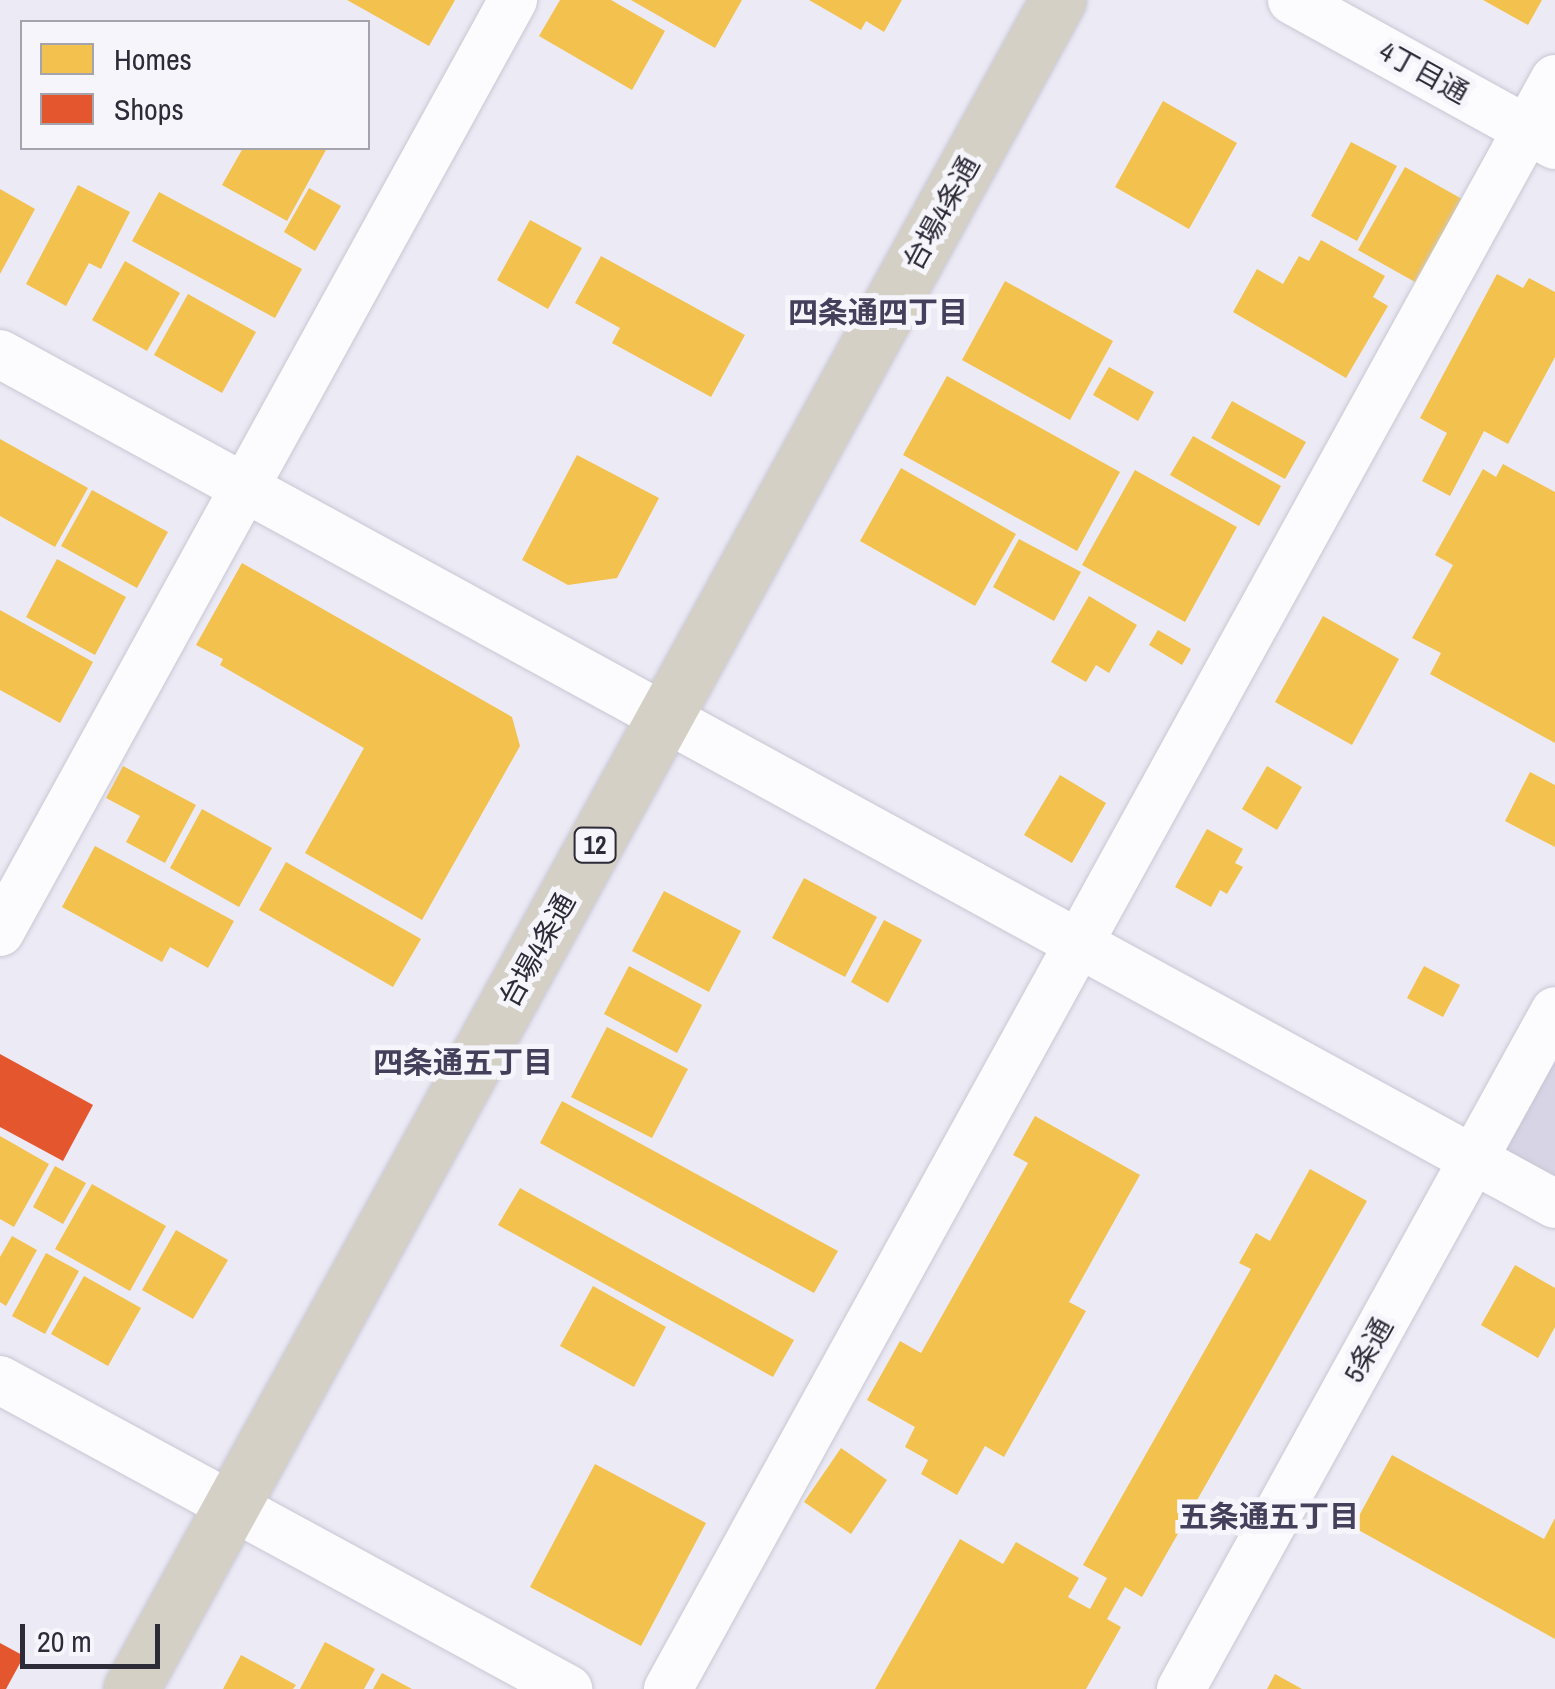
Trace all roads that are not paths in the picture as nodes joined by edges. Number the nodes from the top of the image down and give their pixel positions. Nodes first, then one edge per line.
1 (513, 0) edge
2 (1058, 0) edge
3 (1292, 0) edge
4 (1555, 78) edge
5 (1541, 137) edge
6 (0, 354) edge
7 (245, 488) junction
8 (665, 717) junction
9 (0, 932) edge
10 (1076, 942) junction
11 (1555, 1011) edge
12 (1473, 1159) junction
13 (1555, 1204) edge
14 (0, 1380) edge
15 (232, 1506) junction
16 (131, 1689) edge
17 (568, 1689) edge
18 (668, 1689) edge
19 (1181, 1689) edge

1 - 7 street
2 - 8 highway, 台場4条通 / 12
3 - 5 street, 4丁目通
4 - 5 street
5 - 10 street
6 - 7 street
7 - 8 street
7 - 9 street
8 - 10 street
8 - 15 highway, 台場4条通 / 12
10 - 12 street
10 - 18 street
11 - 12 street, 5条通
12 - 13 street
12 - 19 street, 5条通
14 - 15 street
15 - 16 highway, 台場4条通 / 12
15 - 17 street

